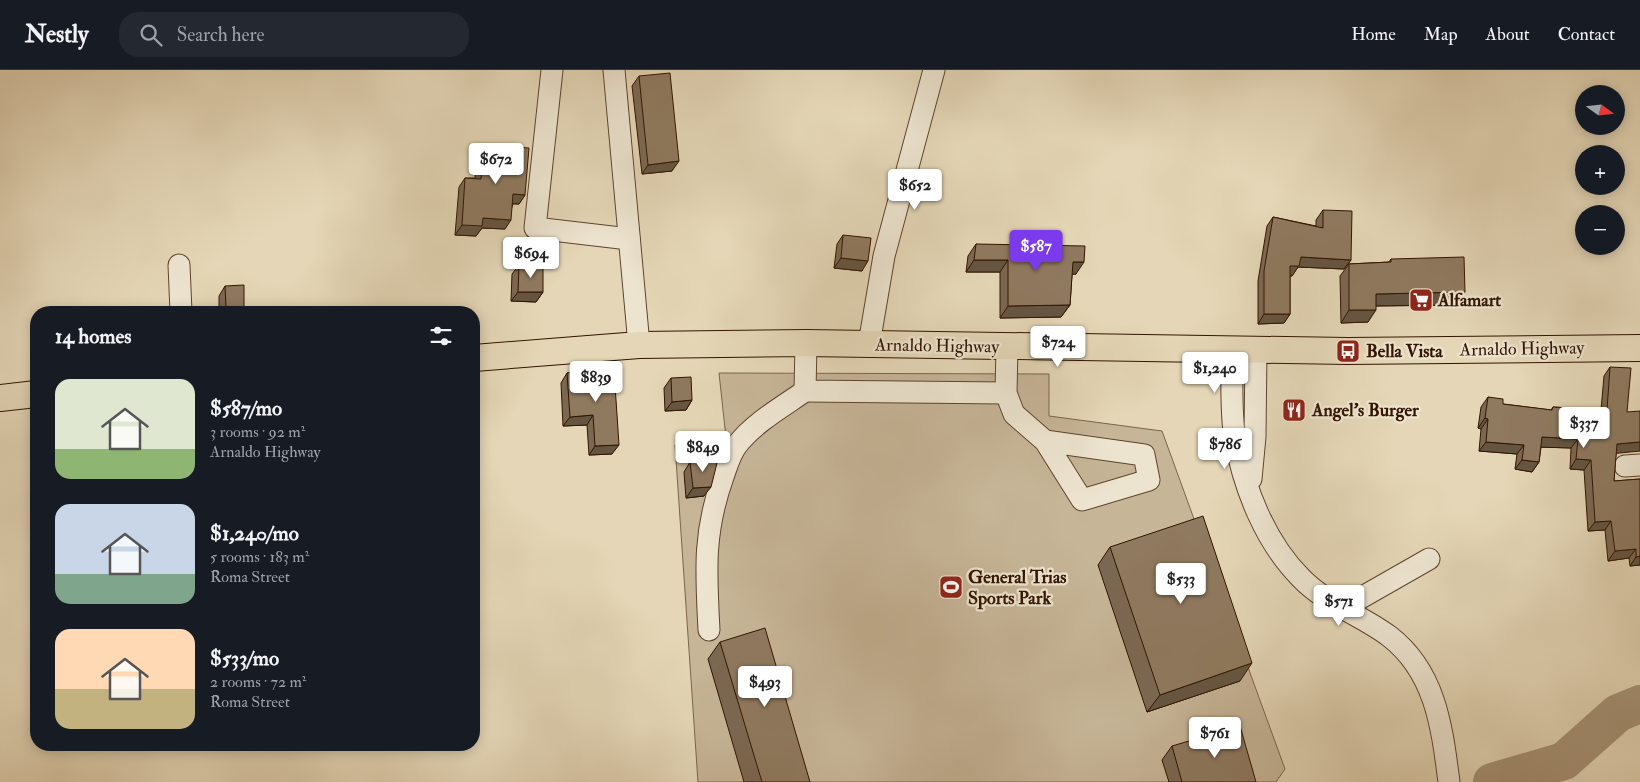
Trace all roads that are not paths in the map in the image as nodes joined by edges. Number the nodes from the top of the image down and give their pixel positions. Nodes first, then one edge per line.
1 (552, 70) edge
2 (614, 70) edge
3 (934, 70) edge
4 (629, 239) junction
5 (179, 265) dead end
6 (181, 306) edge
7 (806, 343) junction
8 (869, 344) junction
9 (638, 345) junction
10 (1007, 347) junction
11 (1243, 348) junction
12 (1640, 348) edge
13 (480, 358) edge
14 (805, 391) junction
15 (1006, 394) junction
16 (30, 395) edge
17 (0, 398) edge
18 (1045, 441) dead end
19 (1430, 559) dead end
20 (1343, 608) junction
21 (708, 630) dead end
22 (1449, 782) edge

1 - 4 street
2 - 4 street
3 - 8 street
4 - 9 street
5 - 6 street
7 - 8 main road, Arnaldo Highway
7 - 9 main road, Arnaldo Highway
7 - 14 street
8 - 10 main road, Arnaldo Highway
9 - 13 main road, Arnaldo Highway
10 - 11 main road, Arnaldo Highway
10 - 15 street
11 - 12 main road, Arnaldo Highway
11 - 20 street
14 - 15 street
14 - 21 street
15 - 18 street
16 - 17 main road
19 - 20 street
20 - 22 street

